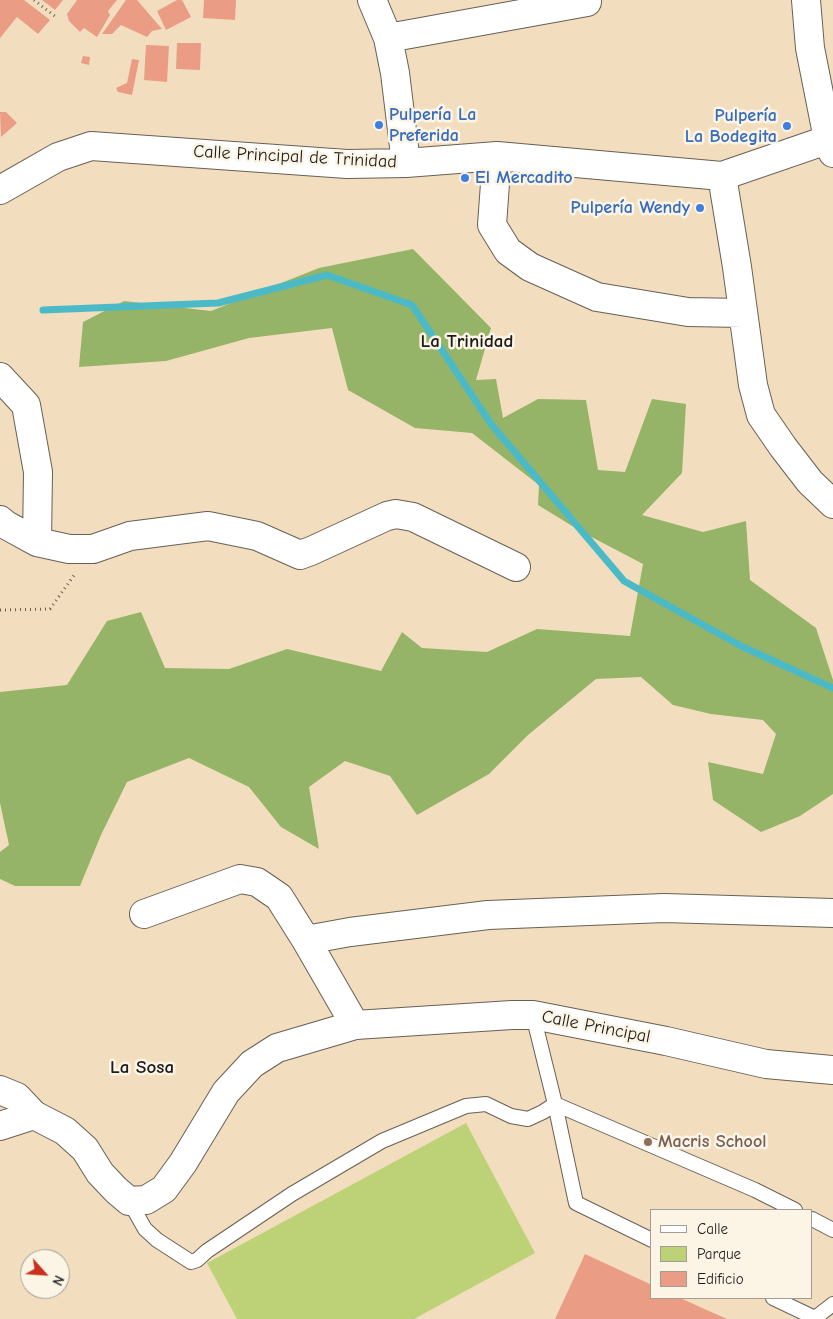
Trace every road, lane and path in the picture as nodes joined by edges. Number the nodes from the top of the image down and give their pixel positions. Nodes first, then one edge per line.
1 (34, 0) edge
2 (372, 0) edge
3 (806, 0) edge
4 (587, 2) dead end
5 (56, 17) dead end
6 (388, 38) junction
7 (831, 143) edge
8 (497, 156) junction
9 (406, 163) junction
10 (722, 176) junction
11 (0, 190) edge
12 (743, 313) junction
13 (0, 377) edge
14 (833, 504) edge
15 (0, 520) edge
16 (36, 542) junction
17 (93, 549) junction
18 (516, 567) dead end
19 (0, 610) edge
20 (833, 913) edge
21 (144, 914) dead end
22 (306, 940) junction
23 (533, 1015) junction
24 (355, 1026) junction
25 (833, 1070) edge
26 (0, 1090) edge
27 (555, 1104) junction
28 (34, 1115) junction
29 (0, 1126) edge
30 (129, 1201) junction
31 (792, 1209) edge
32 (813, 1220) edge
33 (833, 1230) edge
34 (650, 1239) edge
35 (775, 1299) edge
36 (833, 1304) edge

1 - 5 path
2 - 6 street
3 - 7 street
4 - 6 street
6 - 9 street
7 - 10 street, Calle Principal de Trinidad
8 - 9 street, Calle Principal de Trinidad
8 - 10 street, Calle Principal de Trinidad
8 - 12 street
9 - 11 street, Calle Principal de Trinidad
10 - 12 street
12 - 14 street
13 - 16 street
15 - 16 street
16 - 17 street
17 - 18 street
17 - 19 path
20 - 22 street
21 - 22 street
22 - 24 street
23 - 24 street, Calle Principal
23 - 25 street, Calle Principal
23 - 27 lane
24 - 30 street, Calle Principal
26 - 28 street
27 - 30 lane
27 - 31 lane
27 - 34 lane
28 - 29 street
28 - 30 street
32 - 33 lane
35 - 36 lane

